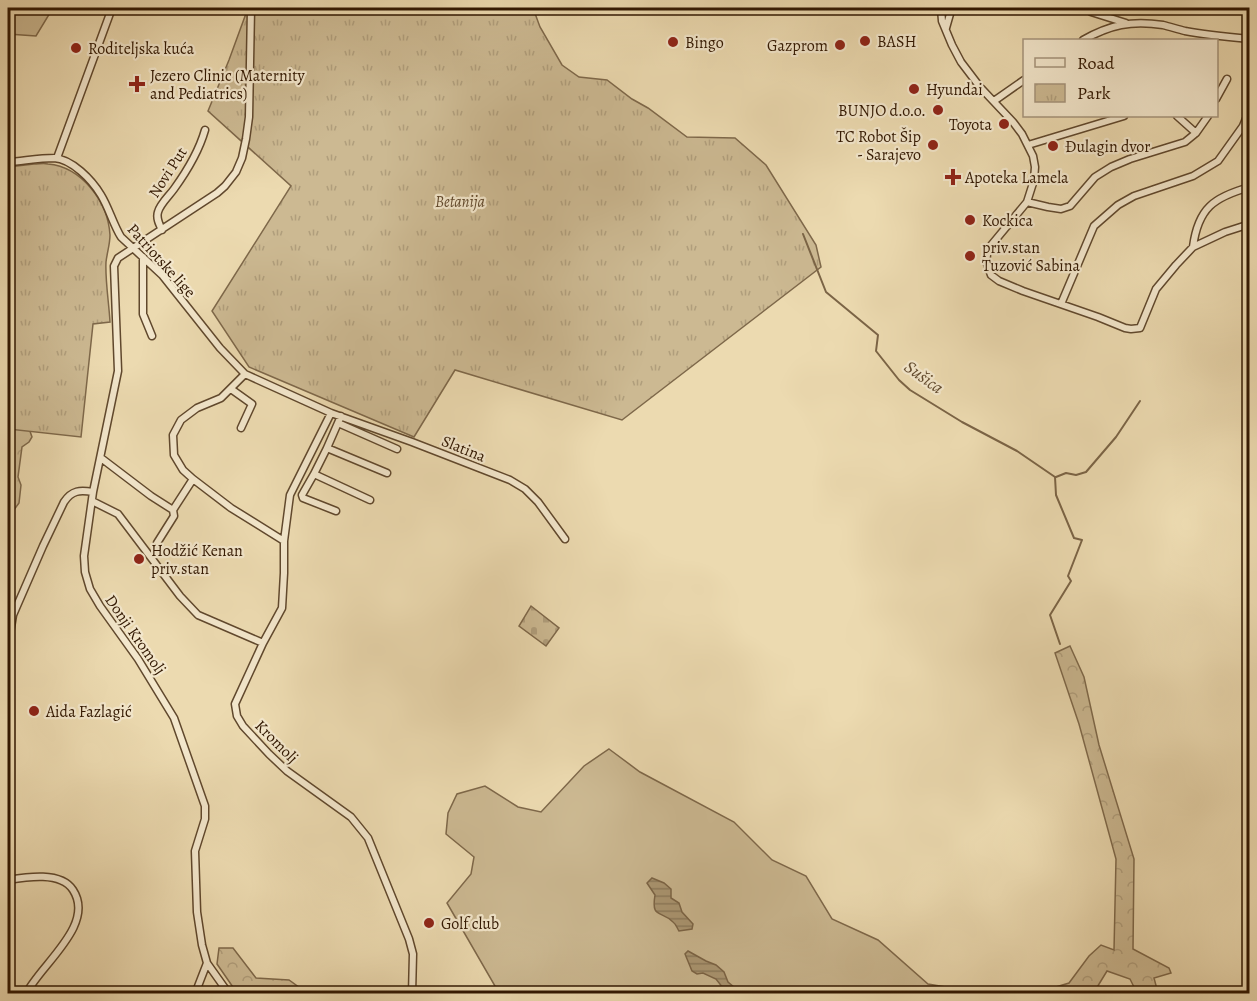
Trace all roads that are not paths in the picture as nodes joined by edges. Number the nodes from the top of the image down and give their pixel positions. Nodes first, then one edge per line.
1 (112, 8) edge
2 (251, 8) edge
3 (941, 8) edge
4 (950, 8) edge
5 (1091, 12) dead end
6 (1129, 24) junction
7 (946, 28) junction
8 (1186, 31) junction
9 (1085, 39) edge
10 (1184, 39) edge
11 (1250, 39) edge
12 (1227, 79) dead end
13 (1023, 81) edge
14 (1218, 95) edge
15 (994, 101) junction
16 (1249, 113) edge
17 (1121, 117) edge
18 (1178, 117) edge
19 (1207, 117) edge
20 (205, 130) dead end
21 (1196, 132) junction
22 (1028, 145) junction
23 (57, 158) junction
24 (8, 162) edge
25 (1250, 187) edge
26 (1027, 202) junction
27 (1250, 224) edge
28 (162, 230) junction
29 (1193, 247) junction
30 (134, 249) junction
31 (143, 257) junction
32 (1061, 304) junction
33 (152, 336) dead end
34 (245, 374) junction
35 (231, 389) junction
36 (331, 413) junction
37 (339, 420) junction
38 (241, 428) dead end
39 (327, 448) junction
40 (397, 448) dead end
41 (101, 458) junction
42 (387, 472) dead end
43 (314, 474) junction
44 (192, 479) junction
45 (93, 492) junction
46 (370, 500) dead end
47 (92, 501) junction
48 (173, 510) junction
49 (336, 512) dead end
50 (565, 539) dead end
51 (284, 541) junction
52 (157, 543) dead end
53 (263, 643) junction
54 (8, 646) edge
55 (8, 880) edge
56 (207, 963) junction
57 (26, 993) edge
58 (195, 993) edge
59 (229, 993) edge
60 (412, 993) edge

1 - 23 street
2 - 28 street
3 - 7 street
4 - 7 street
5 - 6 street
6 - 8 street
6 - 9 street
7 - 15 street
8 - 10 street
8 - 11 street
12 - 14 street
13 - 15 street
15 - 22 street
16 - 32 street
17 - 22 street
18 - 21 street
19 - 21 street
20 - 28 street, Novi Put
21 - 26 street
22 - 26 street
23 - 24 street
23 - 30 street, Patriotske lige
25 - 29 street
26 - 32 street
27 - 29 street
28 - 30 street
29 - 32 street
30 - 31 street, Patriotske lige
30 - 41 street, Donji Kromolj
31 - 33 street
31 - 34 street, Patriotske lige
34 - 35 street
34 - 36 street, Patriotske lige
35 - 38 street
35 - 44 street
36 - 37 street, Slatina
36 - 51 street, Kromolj
37 - 39 street
37 - 40 street
37 - 50 street, Slatina
39 - 42 street
39 - 43 street
41 - 45 street, Donji Kromolj
41 - 48 street
43 - 46 street
43 - 49 street
44 - 48 street
44 - 51 street
45 - 47 street, Donji Kromolj
45 - 54 street
47 - 53 street
47 - 56 street, Donji Kromolj
48 - 52 street
51 - 53 street, Kromolj
53 - 60 street, Kromolj
55 - 57 street
56 - 58 street
56 - 59 street, Donji Kromolj

